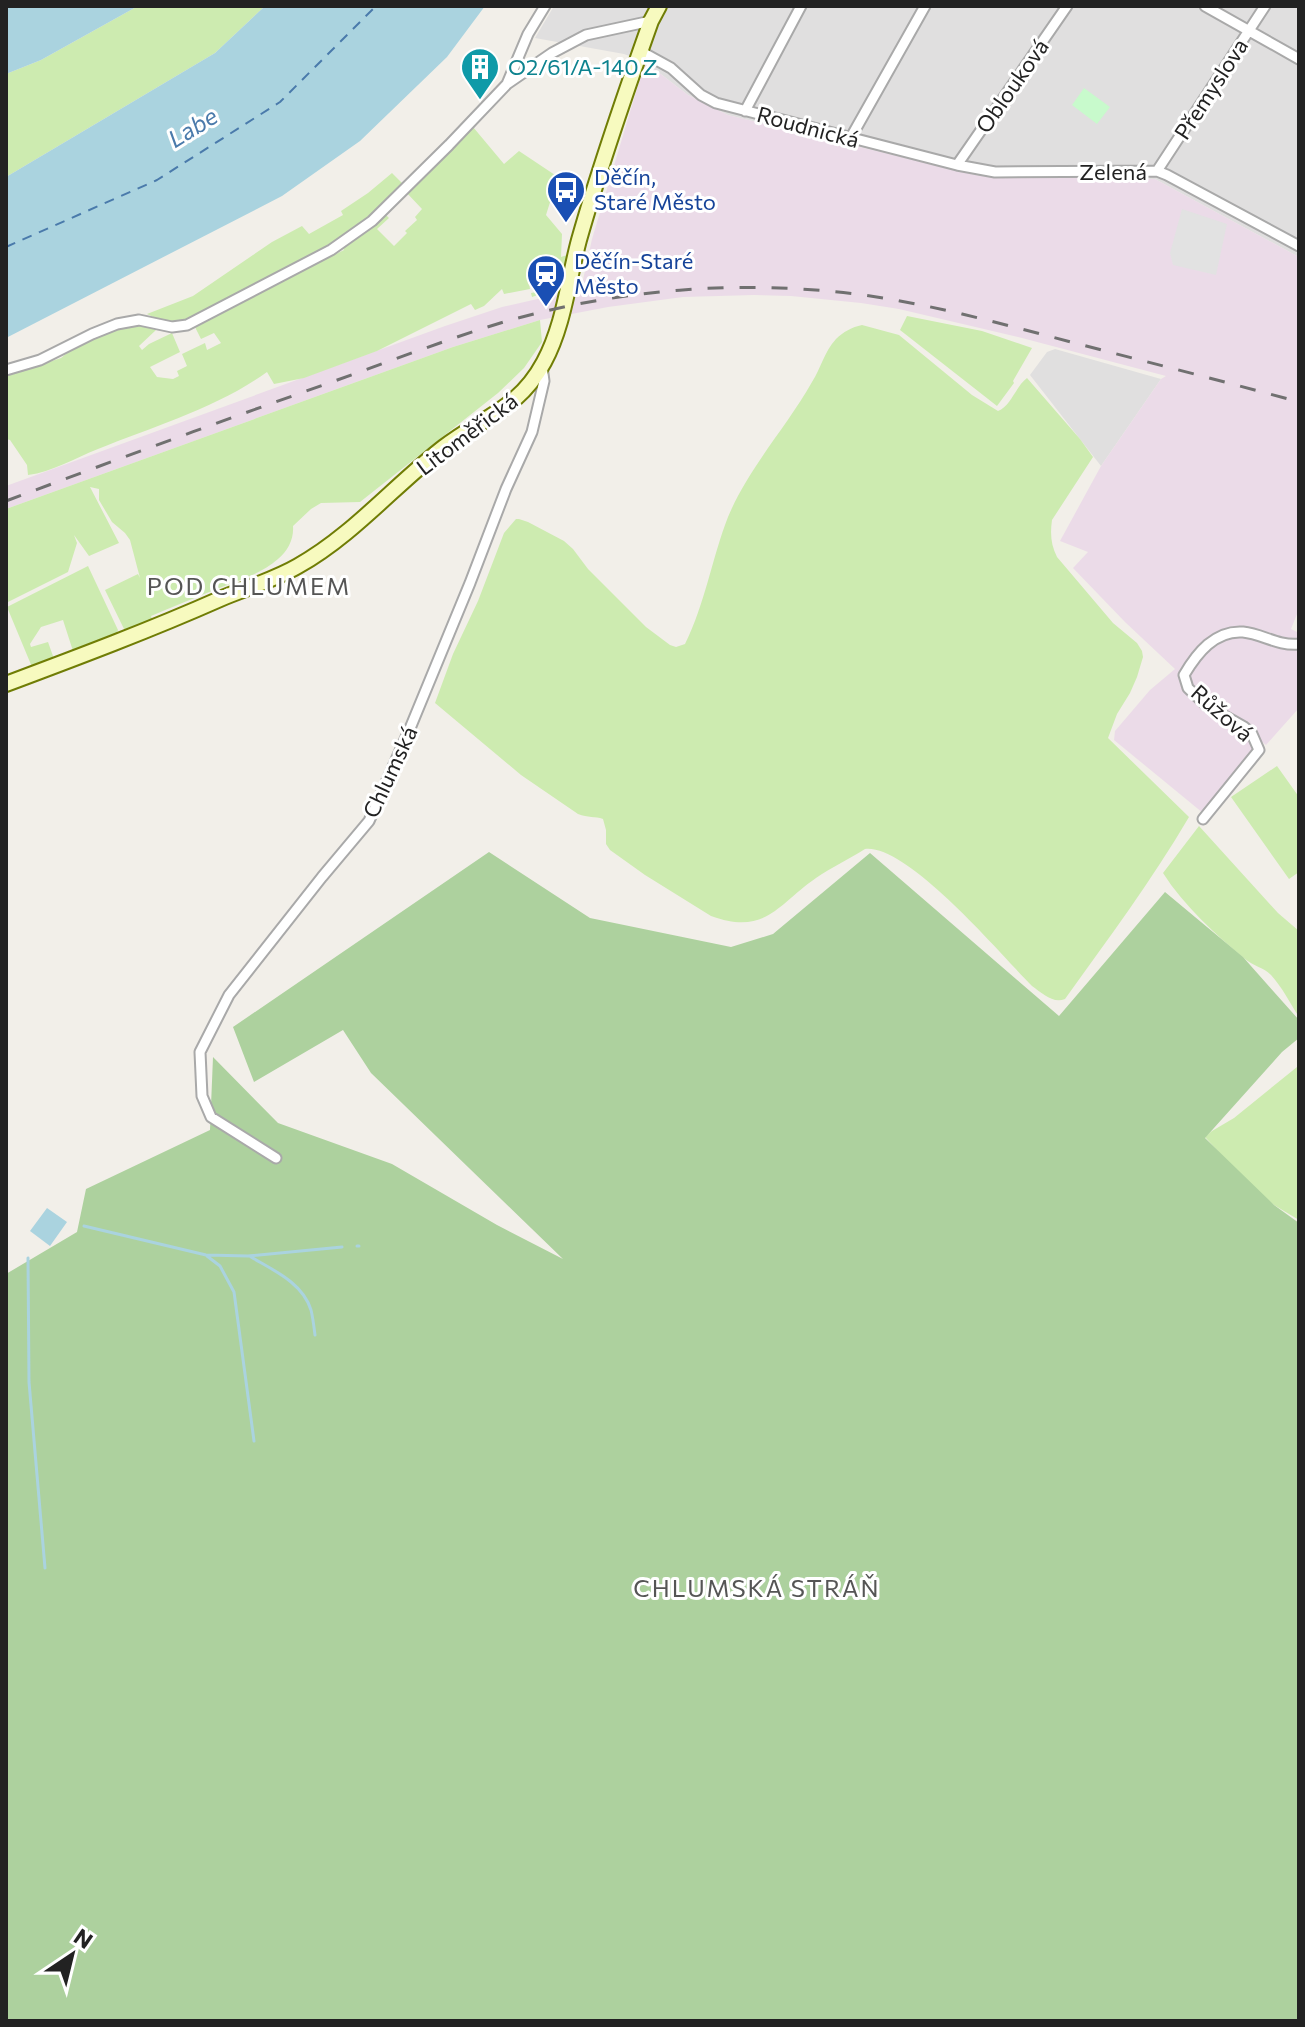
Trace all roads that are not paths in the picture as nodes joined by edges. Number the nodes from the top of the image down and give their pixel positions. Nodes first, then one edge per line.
1 (545, 6) edge
2 (659, 6) edge
3 (801, 6) edge
4 (925, 6) edge
5 (1067, 6) edge
6 (1205, 6) edge
7 (1265, 6) edge
8 (651, 21) junction
9 (1249, 30) junction
10 (640, 51) junction
11 (1299, 59) edge
12 (507, 84) junction
13 (745, 111) junction
14 (850, 139) junction
15 (957, 165) junction
16 (1157, 171) junction
17 (1299, 246) edge
18 (542, 366) junction
19 (6, 370) edge
20 (1299, 644) edge
21 (6, 684) edge
22 (1203, 819) dead end
23 (276, 1158) dead end

1 - 12 street
2 - 8 main road, Litoměřická
3 - 13 street
4 - 14 street
5 - 15 street, Oblouková
6 - 9 street
7 - 9 street, Přemyslova
8 - 10 main road, Litoměřická
8 - 12 street
9 - 11 street
9 - 16 street, Přemyslova
10 - 13 street, Roudnická
10 - 18 main road, Litoměřická
12 - 19 street
13 - 14 street, Roudnická
14 - 15 street, Roudnická
15 - 16 street, Zelená
16 - 17 street, Zelená
18 - 21 main road, Litoměřická
18 - 23 street, Chlumská
20 - 22 street, Růžová

